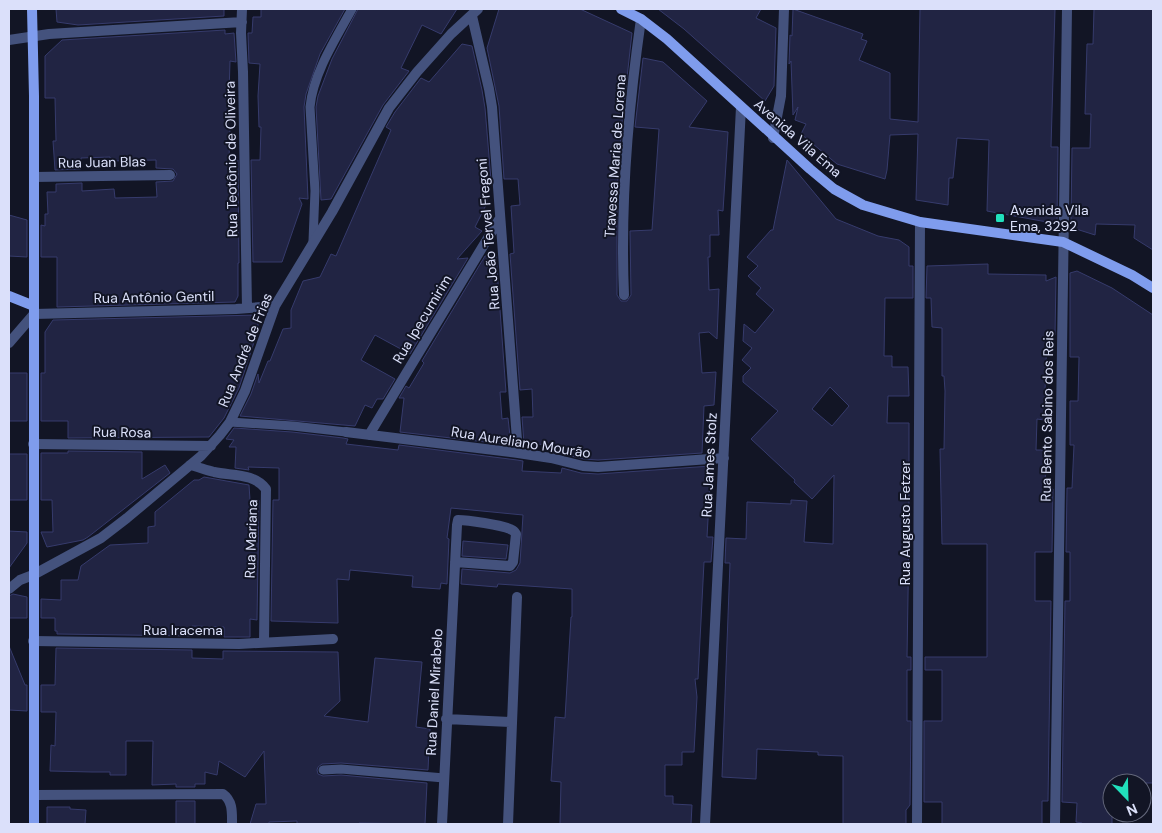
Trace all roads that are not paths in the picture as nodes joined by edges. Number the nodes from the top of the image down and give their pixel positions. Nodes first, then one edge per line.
1 (32, 9) edge
2 (242, 9) edge
3 (352, 9) edge
4 (621, 9) edge
5 (784, 9) edge
6 (1067, 9) edge
7 (475, 12) edge
8 (641, 19) junction
9 (242, 22) junction
10 (32, 36) junction
11 (9, 40) edge
12 (741, 107) junction
13 (773, 138) junction
14 (170, 175) dead end
15 (34, 177) junction
16 (500, 218) junction
17 (920, 222) junction
18 (313, 241) junction
19 (1063, 242) junction
20 (1153, 288) edge
21 (624, 295) dead end
22 (9, 296) edge
23 (274, 306) junction
24 (247, 308) junction
25 (34, 310) junction
26 (9, 343) edge
27 (230, 422) junction
28 (346, 432) joint
29 (369, 435) junction
30 (33, 444) junction
31 (211, 446) junction
32 (518, 453) junction
33 (724, 458) junction
34 (190, 465) junction
35 (456, 562) junction
36 (33, 575) junction
37 (9, 589) edge
38 (518, 597) dead end
39 (333, 639) dead end
40 (33, 641) junction
41 (264, 642) junction
42 (446, 719) junction
43 (512, 722) junction
44 (322, 770) dead end
45 (444, 778) junction
46 (34, 795) junction
47 (34, 824) edge
48 (232, 824) edge
49 (442, 824) edge
50 (508, 824) edge
51 (705, 824) edge
52 (917, 824) edge
53 (1055, 824) edge

1 - 10 main road
2 - 9 street, Rua Teotônio de Oliveira
3 - 18 lane
4 - 8 main road, Avenida Vila Ema
5 - 13 street
6 - 19 street, Rua Bento Sabino dos Reis
7 - 16 street, Rua João Tervel Fregoni
7 - 18 street, Rua André de Frias
8 - 12 main road, Avenida Vila Ema
8 - 21 street, Travessa Maria de Lorena
9 - 10 street
9 - 24 street, Rua Teotônio de Oliveira
10 - 11 street
10 - 15 main road
12 - 13 main road, Avenida Vila Ema
12 - 33 street, Rua James Stolz
13 - 17 main road, Avenida Vila Ema
14 - 15 street, Rua Juan Blas
15 - 25 main road
16 - 29 street, Rua Ipecumirim
16 - 32 street, Rua João Tervel Fregoni
17 - 19 main road, Avenida Vila Ema
17 - 52 street, Rua Augusto Fetzer
18 - 23 street, Rua André de Frias
19 - 20 main road, Avenida Vila Ema
19 - 53 street, Rua Bento Sabino dos Reis
22 - 25 main road
23 - 24 street, Rua Antônio Gentil
23 - 27 street, Rua André de Frias
24 - 25 street, Rua Antônio Gentil
25 - 26 street
25 - 30 main road
27 - 28 lane
27 - 31 street, Rua André de Frias
28 - 29 street, Rua Aureliano Mourão
29 - 32 street, Rua Aureliano Mourão
30 - 31 street, Rua Rosa
30 - 36 main road
31 - 34 street, Rua André de Frias
32 - 33 street, Rua Aureliano Mourão
33 - 51 street, Rua James Stolz
34 - 36 street, Rua André de Frias
34 - 41 street, Rua Mariana
35 - 35 street, Rua Daniel Mirabelo
35 - 42 street, Rua Daniel Mirabelo
36 - 37 street, Rua André de Frias
36 - 40 main road
38 - 43 street
39 - 41 street, Rua Iracema
40 - 41 street, Rua Iracema
40 - 46 main road
42 - 43 street
42 - 45 street, Rua Daniel Mirabelo
43 - 50 street
44 - 45 lane
45 - 49 street, Rua Daniel Mirabelo
46 - 47 main road
46 - 48 street

